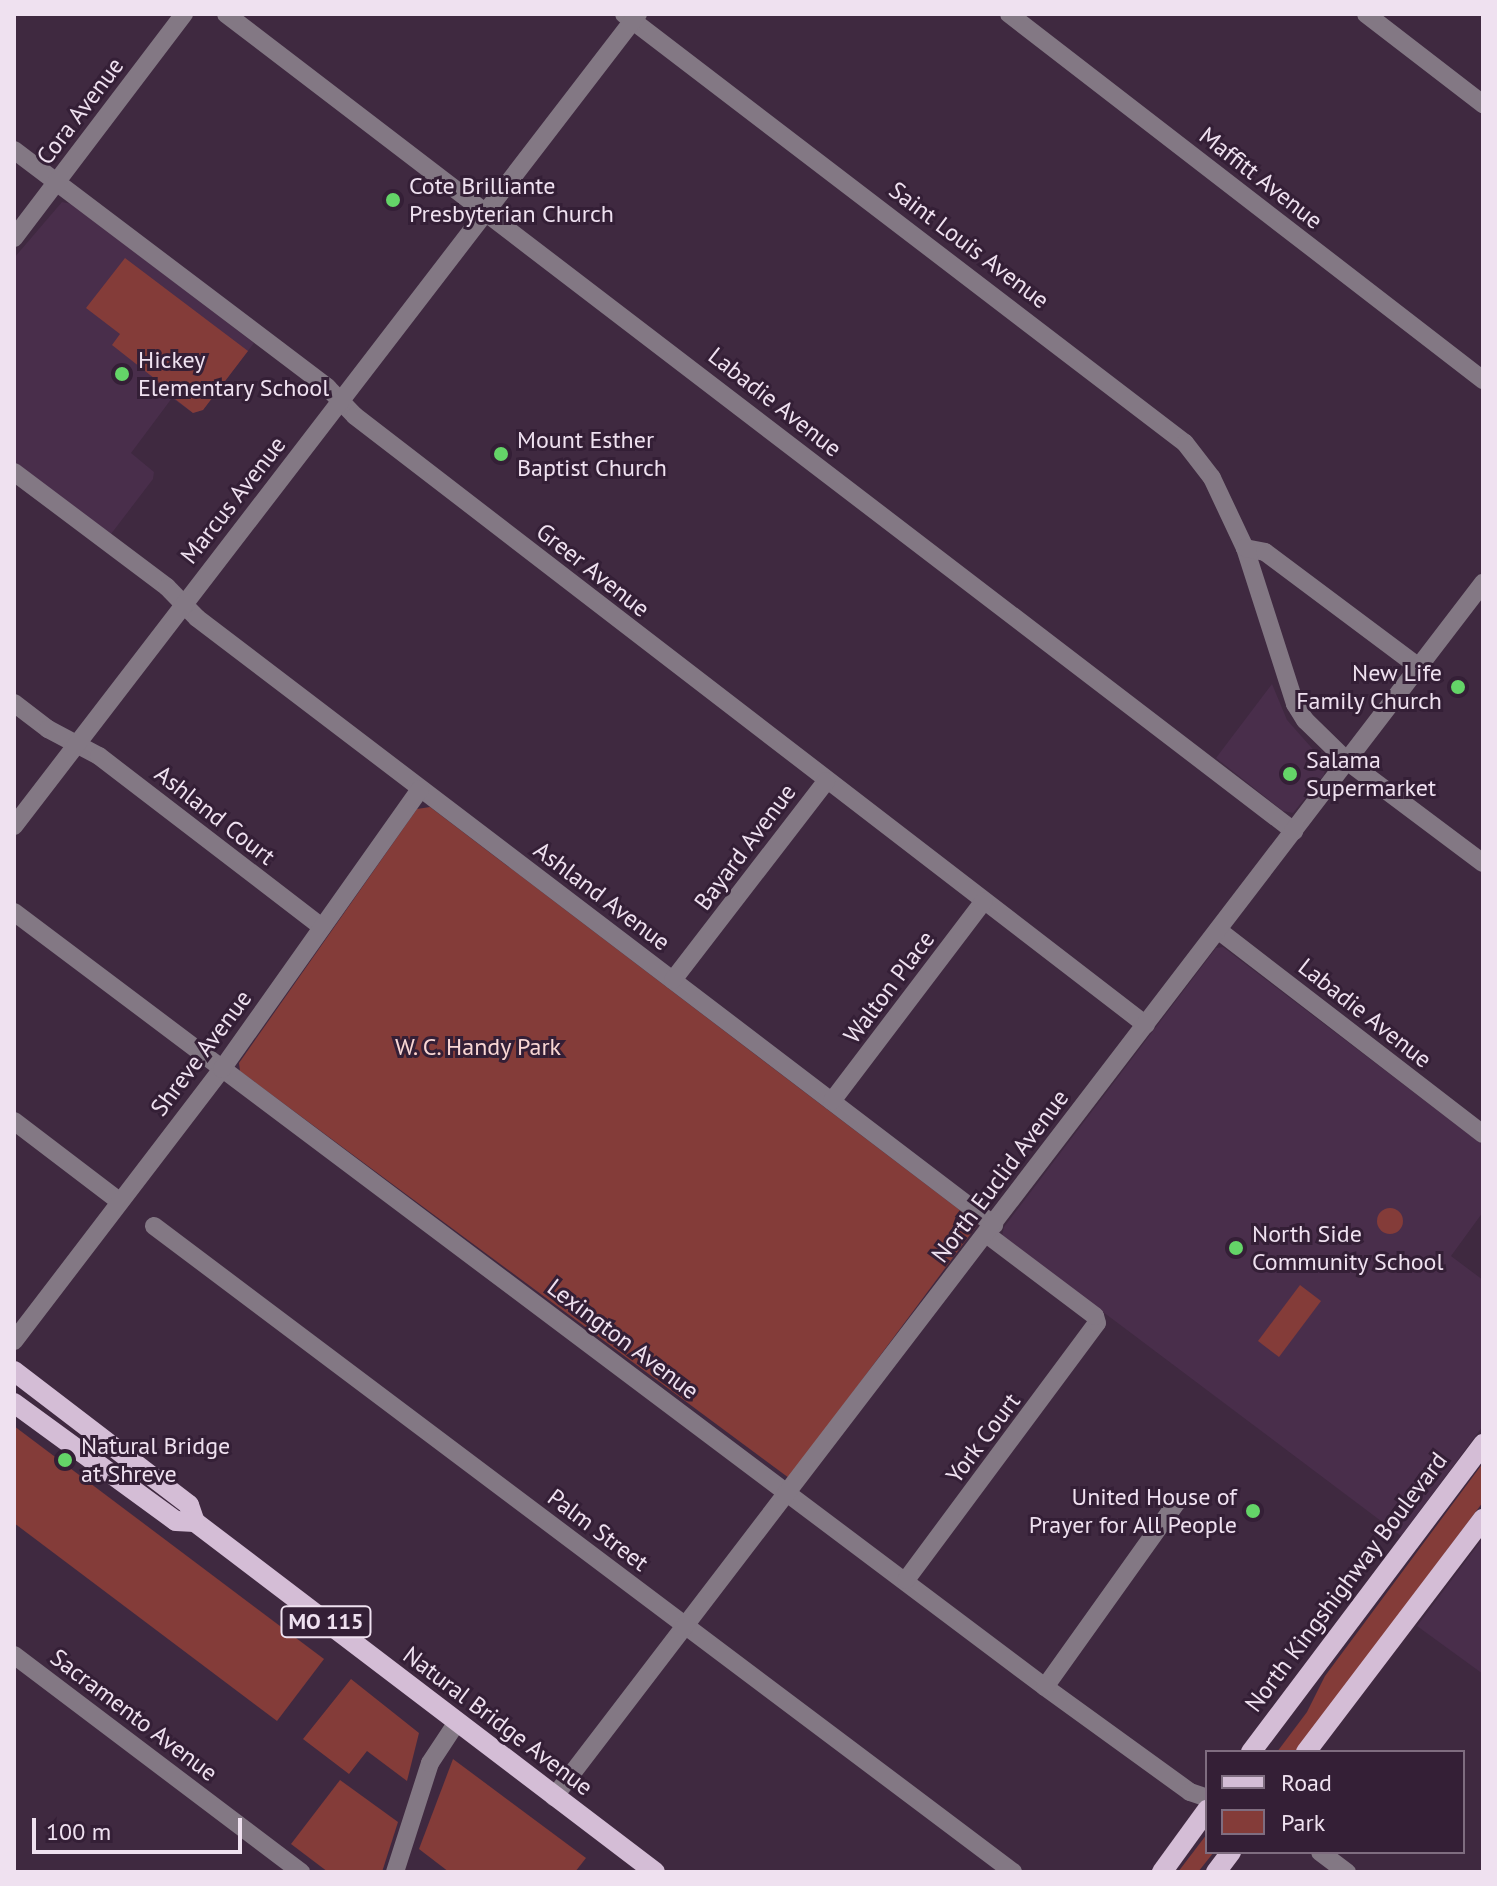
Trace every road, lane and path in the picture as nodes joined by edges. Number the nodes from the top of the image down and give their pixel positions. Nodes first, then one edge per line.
1 (184, 14) edge
2 (226, 14) edge
3 (1009, 14) edge
4 (1366, 14) edge
5 (631, 16) edge
6 (1483, 104) edge
7 (14, 150) edge
8 (57, 182) junction
9 (488, 212) junction
10 (14, 238) edge
11 (1483, 380) edge
12 (341, 402) junction
13 (14, 472) edge
14 (1245, 548) junction
15 (1481, 592) edge
16 (183, 604) junction
17 (1419, 667) junction
18 (14, 703) edge
19 (77, 744) junction
20 (1347, 761) junction
21 (826, 781) junction
22 (420, 789) junction
23 (14, 826) edge
24 (1294, 831) junction
25 (1483, 863) edge
26 (984, 901) junction
27 (14, 912) edge
28 (322, 927) junction
29 (1218, 930) junction
30 (673, 980) junction
31 (1146, 1025) junction
32 (222, 1069) junction
33 (832, 1101) junction
34 (14, 1121) edge
35 (1483, 1134) edge
36 (119, 1201) junction
37 (154, 1226) dead end
38 (990, 1229) junction
39 (1097, 1323) joint
40 (14, 1341) edge
41 (14, 1371) edge
42 (14, 1387) edge
43 (14, 1403) edge
44 (111, 1444) junction
45 (1483, 1444) edge
46 (788, 1493) junction
47 (1177, 1502) dead end
48 (1483, 1519) edge
49 (195, 1522) junction
50 (906, 1580) junction
51 (685, 1626) junction
52 (14, 1655) edge
53 (1045, 1687) junction
54 (457, 1722) junction
55 (1253, 1750) edge
56 (1308, 1750) edge
57 (554, 1797) junction
58 (1205, 1797) edge
59 (1205, 1813) edge
60 (1230, 1854) edge
61 (1323, 1854) edge
62 (301, 1872) edge
63 (395, 1872) edge
64 (655, 1872) edge
65 (1013, 1872) edge
66 (1162, 1872) edge
67 (1216, 1872) edge
68 (1347, 1872) edge

1 - 8 street, Cora Avenue
2 - 9 street, Labadie Avenue
3 - 11 street, Maffitt Avenue
4 - 6 street
5 - 9 street, Marcus Avenue
5 - 14 street, Saint Louis Avenue
7 - 8 street, Greer Avenue
8 - 10 street, Cora Avenue
8 - 12 street, Greer Avenue
9 - 12 street, Marcus Avenue
9 - 24 street, Labadie Avenue
12 - 16 street, Marcus Avenue
12 - 21 street, Greer Avenue
13 - 16 street, Ashland Avenue
14 - 17 street
14 - 20 street, Saint Louis Avenue
15 - 17 street, North Euclid Avenue
16 - 19 street, Marcus Avenue
16 - 22 street, Ashland Avenue
17 - 20 street, North Euclid Avenue
18 - 19 street
19 - 23 street, Marcus Avenue
19 - 28 street, Ashland Court
20 - 24 street, North Euclid Avenue
20 - 25 street, Saint Louis Avenue
21 - 26 street, Greer Avenue
21 - 30 street, Bayard Avenue
22 - 28 street, Shreve Avenue
22 - 30 street, Ashland Avenue
24 - 29 street, North Euclid Avenue
26 - 31 street, Greer Avenue
26 - 33 street, Walton Place
27 - 32 street, Lexington Avenue
28 - 32 street, Shreve Avenue
29 - 31 street, North Euclid Avenue
29 - 35 street, Labadie Avenue
30 - 33 street, Ashland Avenue
31 - 38 street, North Euclid Avenue
32 - 36 street, Shreve Avenue
32 - 46 street, Lexington Avenue
33 - 38 street, Ashland Avenue
34 - 36 street
36 - 40 street, Shreve Avenue
37 - 51 street, Palm Street
38 - 39 street, Ashland Avenue
38 - 46 street, North Euclid Avenue
39 - 50 street, York Court
41 - 44 main road, Natural Bridge Avenue / MO 115
42 - 44 main road
43 - 49 main road, Natural Bridge Avenue
44 - 49 main road, Natural Bridge Avenue / MO 115
45 - 55 main road, North Kingshighway Boulevard
46 - 50 street, Lexington Avenue
46 - 51 street, North Euclid Avenue
47 - 53 street
48 - 56 main road
49 - 54 main road, Natural Bridge Avenue / MO 115
50 - 53 street, Lexington Avenue
51 - 57 street, North Euclid Avenue
51 - 65 street, Palm Street
52 - 62 street, Sacramento Avenue
53 - 58 street, Lexington Avenue
54 - 57 main road, Natural Bridge Avenue / MO 115
54 - 63 street
57 - 64 main road, Natural Bridge Avenue / MO 115
59 - 66 main road
60 - 67 main road
61 - 68 street

